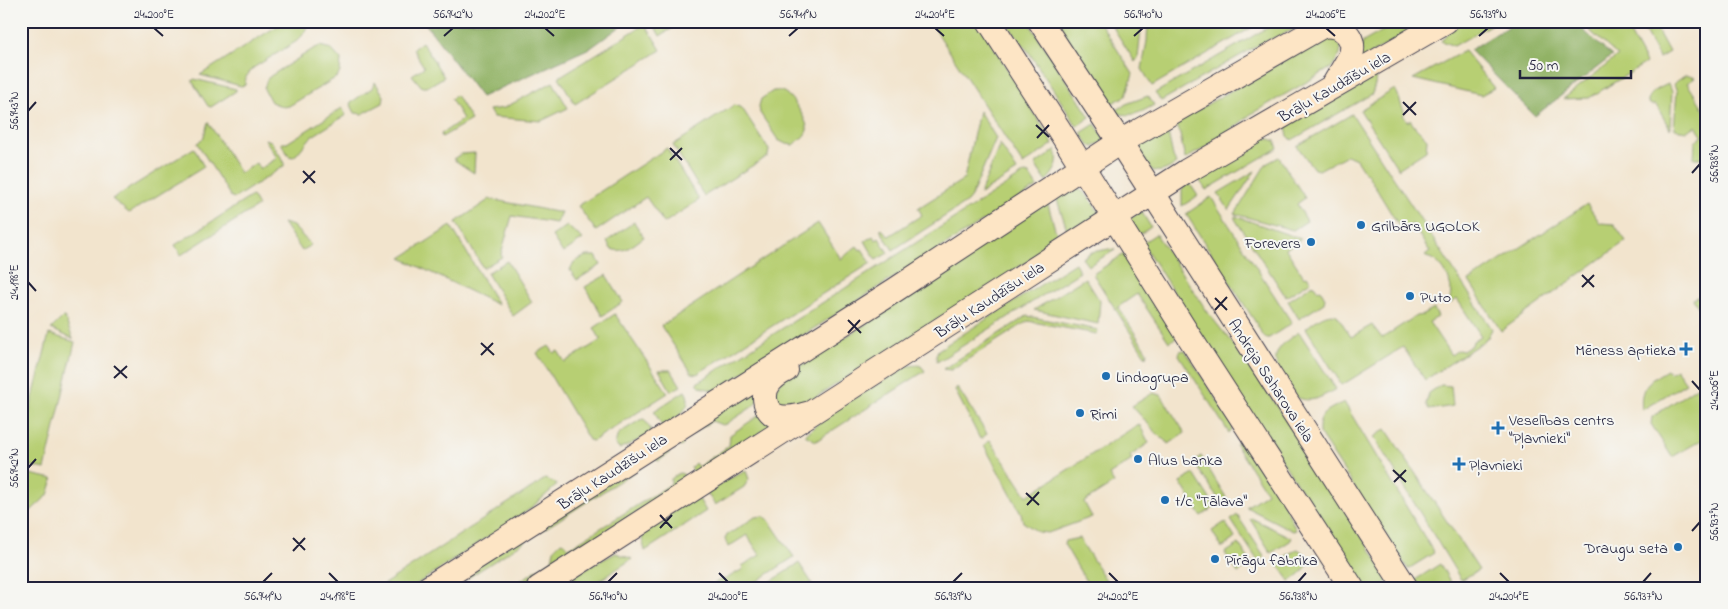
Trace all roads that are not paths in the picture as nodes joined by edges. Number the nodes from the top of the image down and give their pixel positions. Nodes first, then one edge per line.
1 (989, 21) edge
2 (1040, 21) edge
3 (1446, 21) edge
4 (1326, 24) edge
5 (1332, 87) junction
6 (1120, 142) junction
7 (1082, 167) junction
8 (1153, 194) junction
9 (1114, 218) junction
10 (895, 290) junction
11 (810, 413) junction
12 (428, 588) edge
13 (539, 588) edge
14 (1352, 588) edge
15 (1406, 588) edge

1 - 7 street
2 - 6 street, Andreja Saharova iela
3 - 5 street, Brāļu Kaudzīšu iela
4 - 5 street
4 - 6 street, Brāļu Kaudzīšu iela
5 - 8 street, Brāļu Kaudzīšu iela
6 - 7 street, Brāļu Kaudzīšu iela
6 - 8 street, Andreja Saharova iela
7 - 9 street
7 - 10 street, Brāļu Kaudzīšu iela
8 - 9 street, Brāļu Kaudzīšu iela
8 - 15 street, Andreja Saharova iela
9 - 11 street, Brāļu Kaudzīšu iela
9 - 14 street
10 - 11 street
10 - 12 street, Brāļu Kaudzīšu iela
11 - 13 street, Brāļu Kaudzīšu iela

